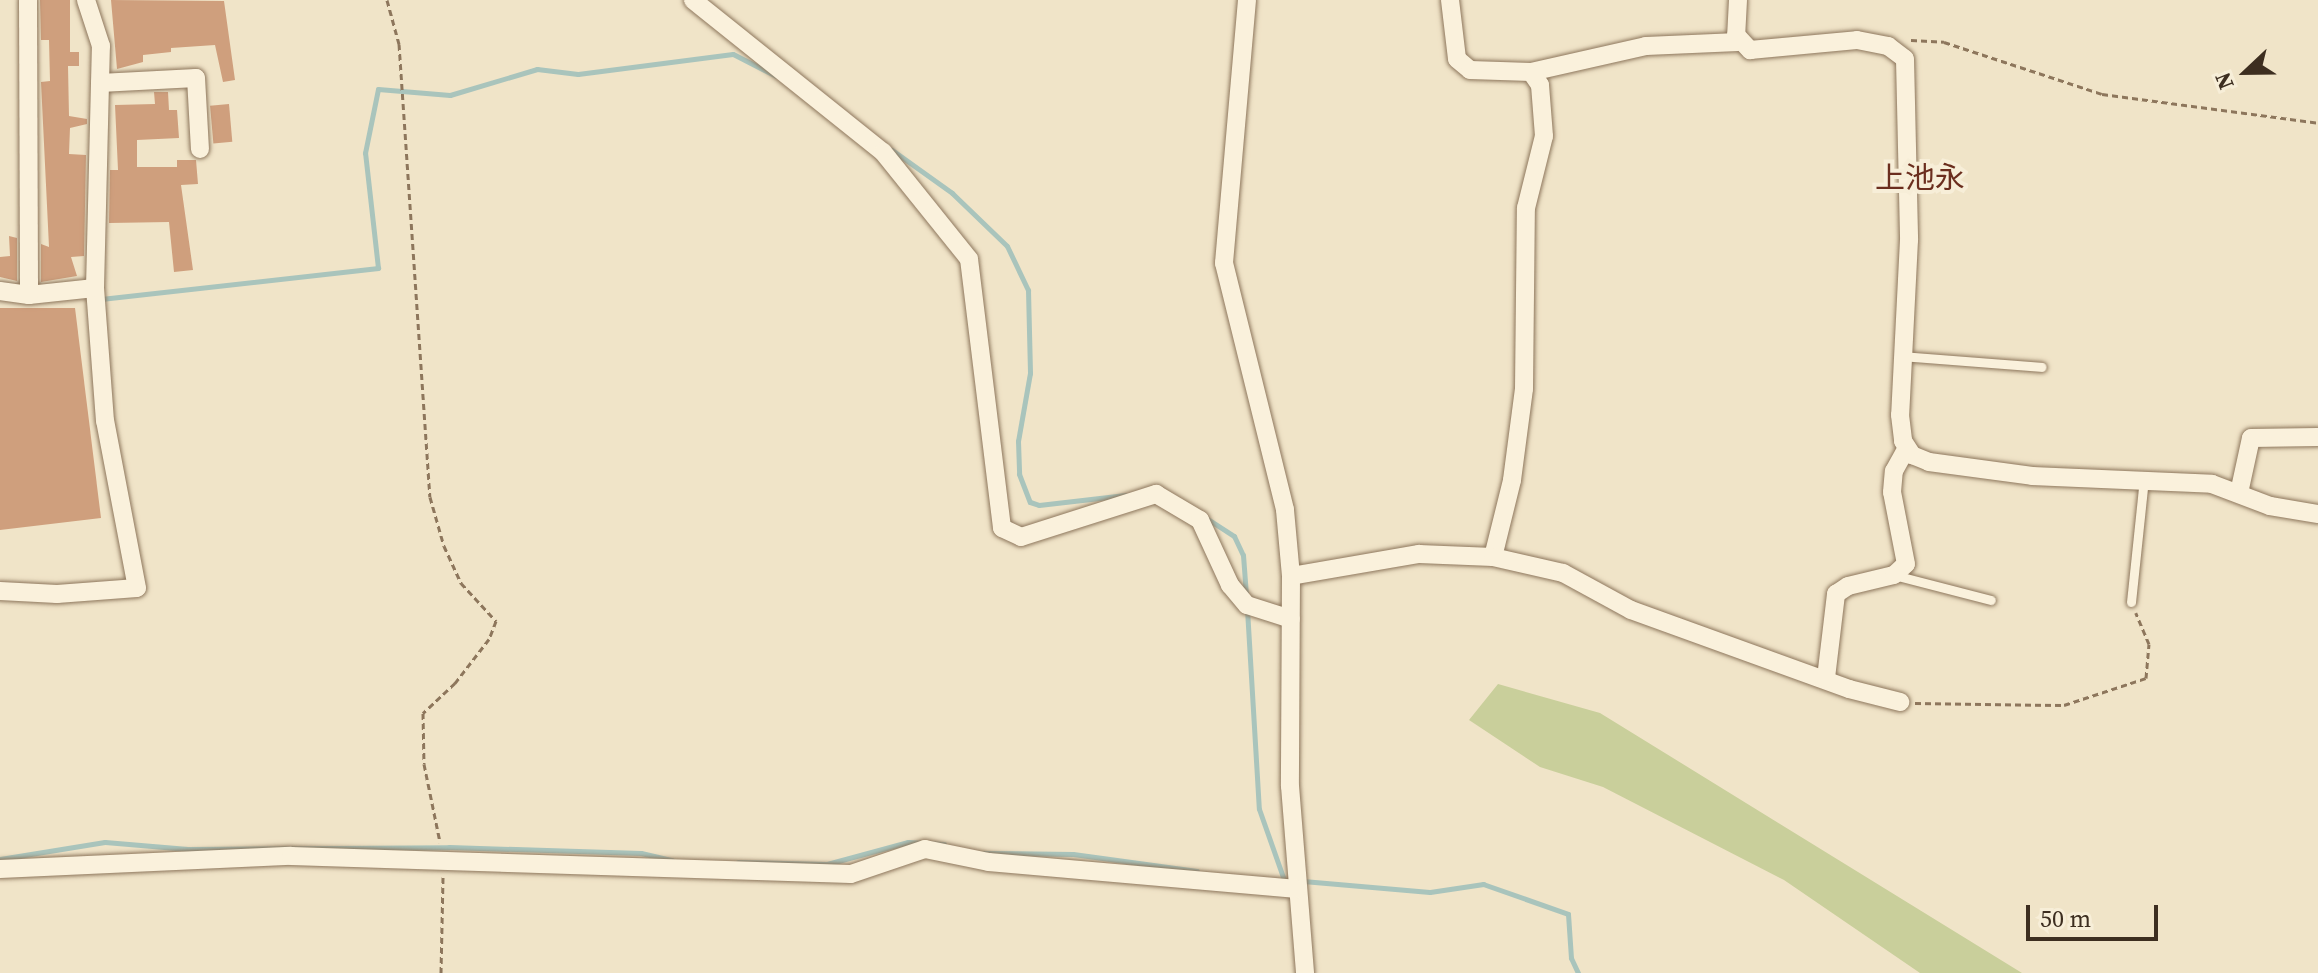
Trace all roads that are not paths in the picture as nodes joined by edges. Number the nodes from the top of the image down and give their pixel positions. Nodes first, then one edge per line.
1 (28, 0) edge
2 (86, 0) edge
3 (693, 0) edge
4 (1247, 0) edge
5 (1450, 0) edge
6 (1738, 0) edge
7 (1738, 42) junction
8 (1531, 72) junction
9 (100, 83) junction
10 (200, 149) dead end
11 (95, 288) junction
12 (0, 291) edge
13 (29, 295) junction
14 (1900, 355) junction
15 (2042, 367) dead end
16 (2318, 437) edge
17 (1907, 448) junction
18 (2144, 479) junction
19 (2239, 493) junction
20 (2318, 514) edge
21 (1493, 557) junction
22 (1894, 575) junction
23 (1291, 576) junction
24 (0, 591) edge
25 (1991, 600) dead end
26 (2131, 602) road end
27 (1291, 619) junction
28 (1826, 678) junction
29 (1900, 702) road end
30 (0, 869) edge
31 (1297, 889) junction
32 (1305, 973) edge

1 - 13 street
2 - 9 street
3 - 27 street
4 - 23 street
5 - 8 street
6 - 7 street
7 - 8 street
7 - 14 street
8 - 21 street
9 - 10 street
9 - 11 street
11 - 13 street
11 - 24 street
12 - 13 street
14 - 15 lane
14 - 17 street
16 - 19 street
17 - 18 street
17 - 22 street
18 - 19 street
18 - 26 lane
19 - 20 street
21 - 23 street
21 - 28 street
22 - 25 lane
22 - 28 street
23 - 27 street
27 - 31 street
28 - 29 street
30 - 31 street
31 - 32 street

